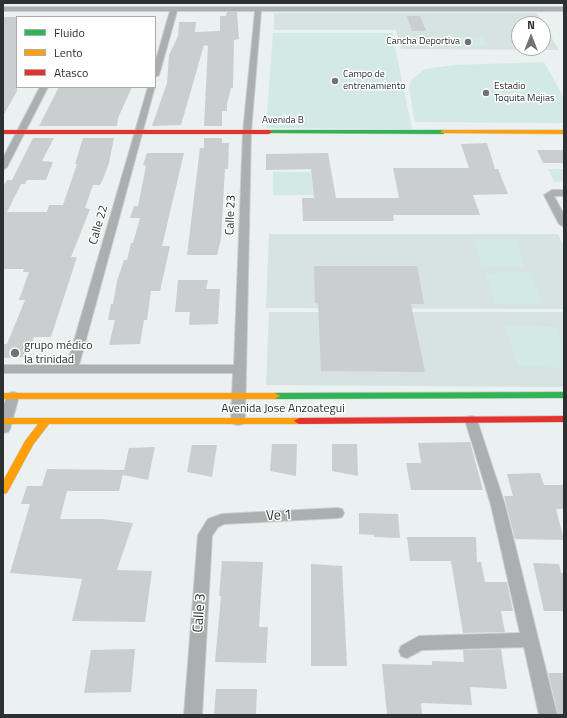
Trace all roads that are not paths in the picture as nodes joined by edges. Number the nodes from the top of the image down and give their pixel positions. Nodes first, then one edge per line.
1 (191, 3) edge
2 (3, 9) edge
3 (84, 9) junction
4 (174, 9) junction
5 (186, 9) junction
6 (258, 9) junction
7 (564, 9) edge
8 (80, 16) edge
9 (156, 72) edge
10 (43, 88) edge
11 (152, 88) edge
12 (3, 132) edge
13 (21, 132) junction
14 (139, 132) junction
15 (247, 132) junction
16 (564, 132) edge
17 (3, 167) edge
18 (564, 193) edge
19 (564, 224) edge
20 (3, 369) edge
21 (72, 369) junction
22 (239, 369) junction
23 (564, 395) edge
24 (8, 396) edge
25 (239, 396) junction
26 (564, 419) edge
27 (471, 420) junction
28 (46, 421) junction
29 (238, 421) junction
30 (4, 423) edge
31 (3, 490) edge
32 (337, 513) dead end
33 (222, 519) joint
34 (530, 640) junction
35 (410, 649) dead end
36 (193, 715) edge
37 (548, 715) edge

1 - 5 street
2 - 3 street
3 - 4 street
3 - 8 street
4 - 5 street
4 - 9 street
5 - 6 street
6 - 7 street
6 - 15 street, Calle 23
10 - 13 street
11 - 14 street, Calle 22
12 - 13 street, Avenida B
13 - 14 street, Avenida B
13 - 17 street
14 - 15 street, Avenida B
14 - 21 street, Calle 22
15 - 16 street, Avenida B
15 - 22 street, Calle 23
18 - 19 street
20 - 21 street
21 - 22 street
22 - 25 street, Calle 23
23 - 25 street, Avenida Jose Anzoategui
24 - 25 street, Avenida Jose Anzoategui
24 - 30 street
25 - 29 street, Calle 23
26 - 27 street, Avenida Jose Anzoategui
27 - 29 street, Avenida Jose Anzoategui
27 - 34 street
28 - 29 street, Avenida Jose Anzoategui
28 - 30 street, Avenida Jose Anzoategui
28 - 31 street
32 - 33 street, Ve 1
33 - 36 street, Calle 3
34 - 35 street
34 - 37 street

